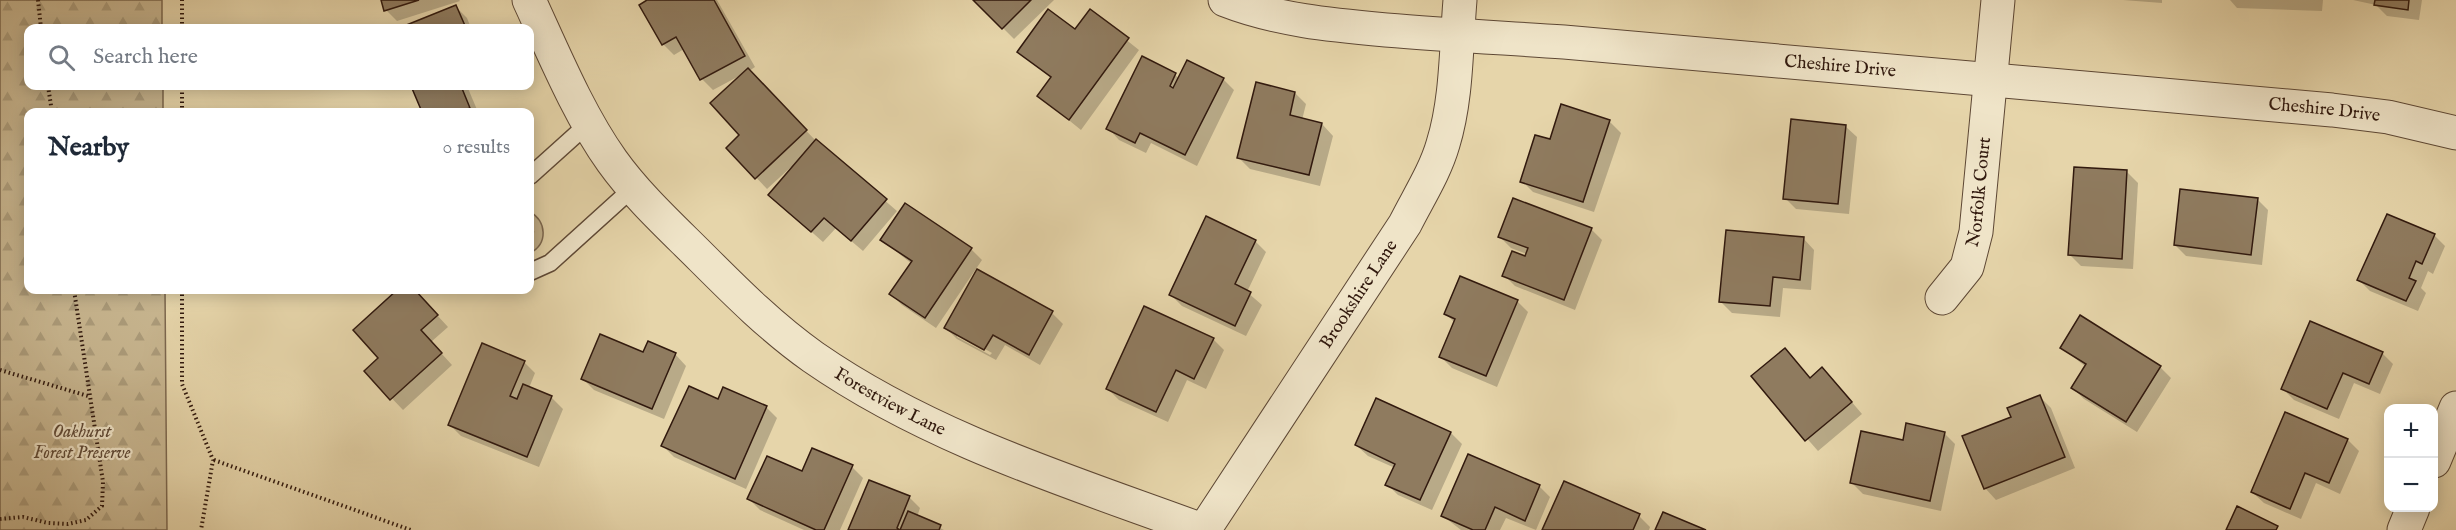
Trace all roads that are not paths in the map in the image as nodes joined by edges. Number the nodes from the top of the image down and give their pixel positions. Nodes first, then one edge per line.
1 (529, 0) edge
2 (1225, 0) edge
3 (1460, 0) edge
4 (1998, 0) edge
5 (1457, 36) junction
6 (1991, 79) junction
7 (590, 122) junction
8 (2456, 133) edge
9 (534, 172) edge
10 (634, 187) junction
11 (534, 270) edge
12 (1941, 298) dead end
13 (2456, 408) edge
14 (2434, 458) edge
15 (2412, 512) edge
16 (1203, 530) edge
17 (2404, 530) edge

1 - 7 street, Forestview Lane
2 - 5 street, Cheshire Drive
3 - 5 street, Brookshire Lane
4 - 6 street, Norfolk Court
5 - 6 street, Cheshire Drive
5 - 16 street, Brookshire Lane
6 - 8 street, Cheshire Drive
6 - 12 street, Norfolk Court
7 - 9 lane
7 - 10 street, Forestview Lane
10 - 11 lane
10 - 16 street, Forestview Lane
13 - 14 street
15 - 17 street

